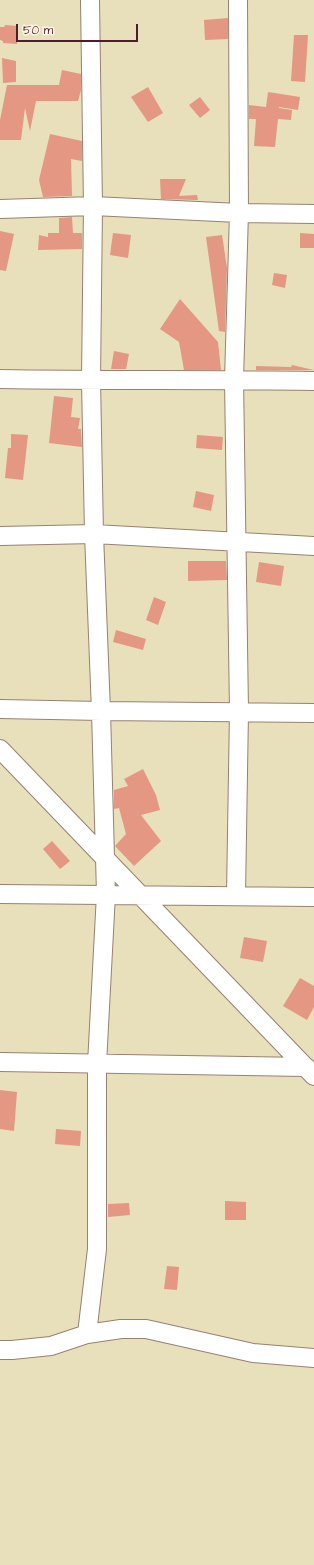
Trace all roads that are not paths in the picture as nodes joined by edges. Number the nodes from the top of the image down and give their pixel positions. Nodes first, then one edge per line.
1 (90, 0) edge
2 (238, 0) edge
3 (93, 206) junction
4 (0, 209) edge
5 (240, 212) junction
6 (314, 214) edge
7 (0, 379) edge
8 (234, 379) junction
9 (91, 380) junction
10 (314, 381) edge
11 (94, 534) junction
12 (0, 536) edge
13 (237, 542) junction
14 (314, 546) edge
15 (0, 709) edge
16 (239, 711) junction
17 (101, 712) junction
18 (314, 713) edge
19 (0, 749) edge
20 (105, 857) junction
21 (0, 894) edge
22 (106, 894) junction
23 (140, 895) junction
24 (236, 895) junction
25 (314, 896) edge
26 (0, 1062) edge
27 (98, 1064) junction
28 (310, 1071) edge
29 (87, 1334) junction
30 (0, 1350) edge
31 (314, 1358) edge

1 - 3 street
2 - 5 street
3 - 4 street
3 - 5 street
3 - 9 street
5 - 6 street
5 - 8 street
7 - 9 street
8 - 9 street
8 - 10 street
8 - 13 street
9 - 11 street
11 - 12 street
11 - 13 street
11 - 17 street
13 - 14 street
13 - 16 street
15 - 17 street
16 - 17 street
16 - 18 street
16 - 24 street
17 - 20 street
19 - 20 street
20 - 22 street
20 - 23 street
21 - 22 street
22 - 23 street
22 - 27 street
23 - 24 street
23 - 28 street
24 - 25 street
26 - 27 street
27 - 28 street
27 - 29 street
29 - 30 street
29 - 31 street

